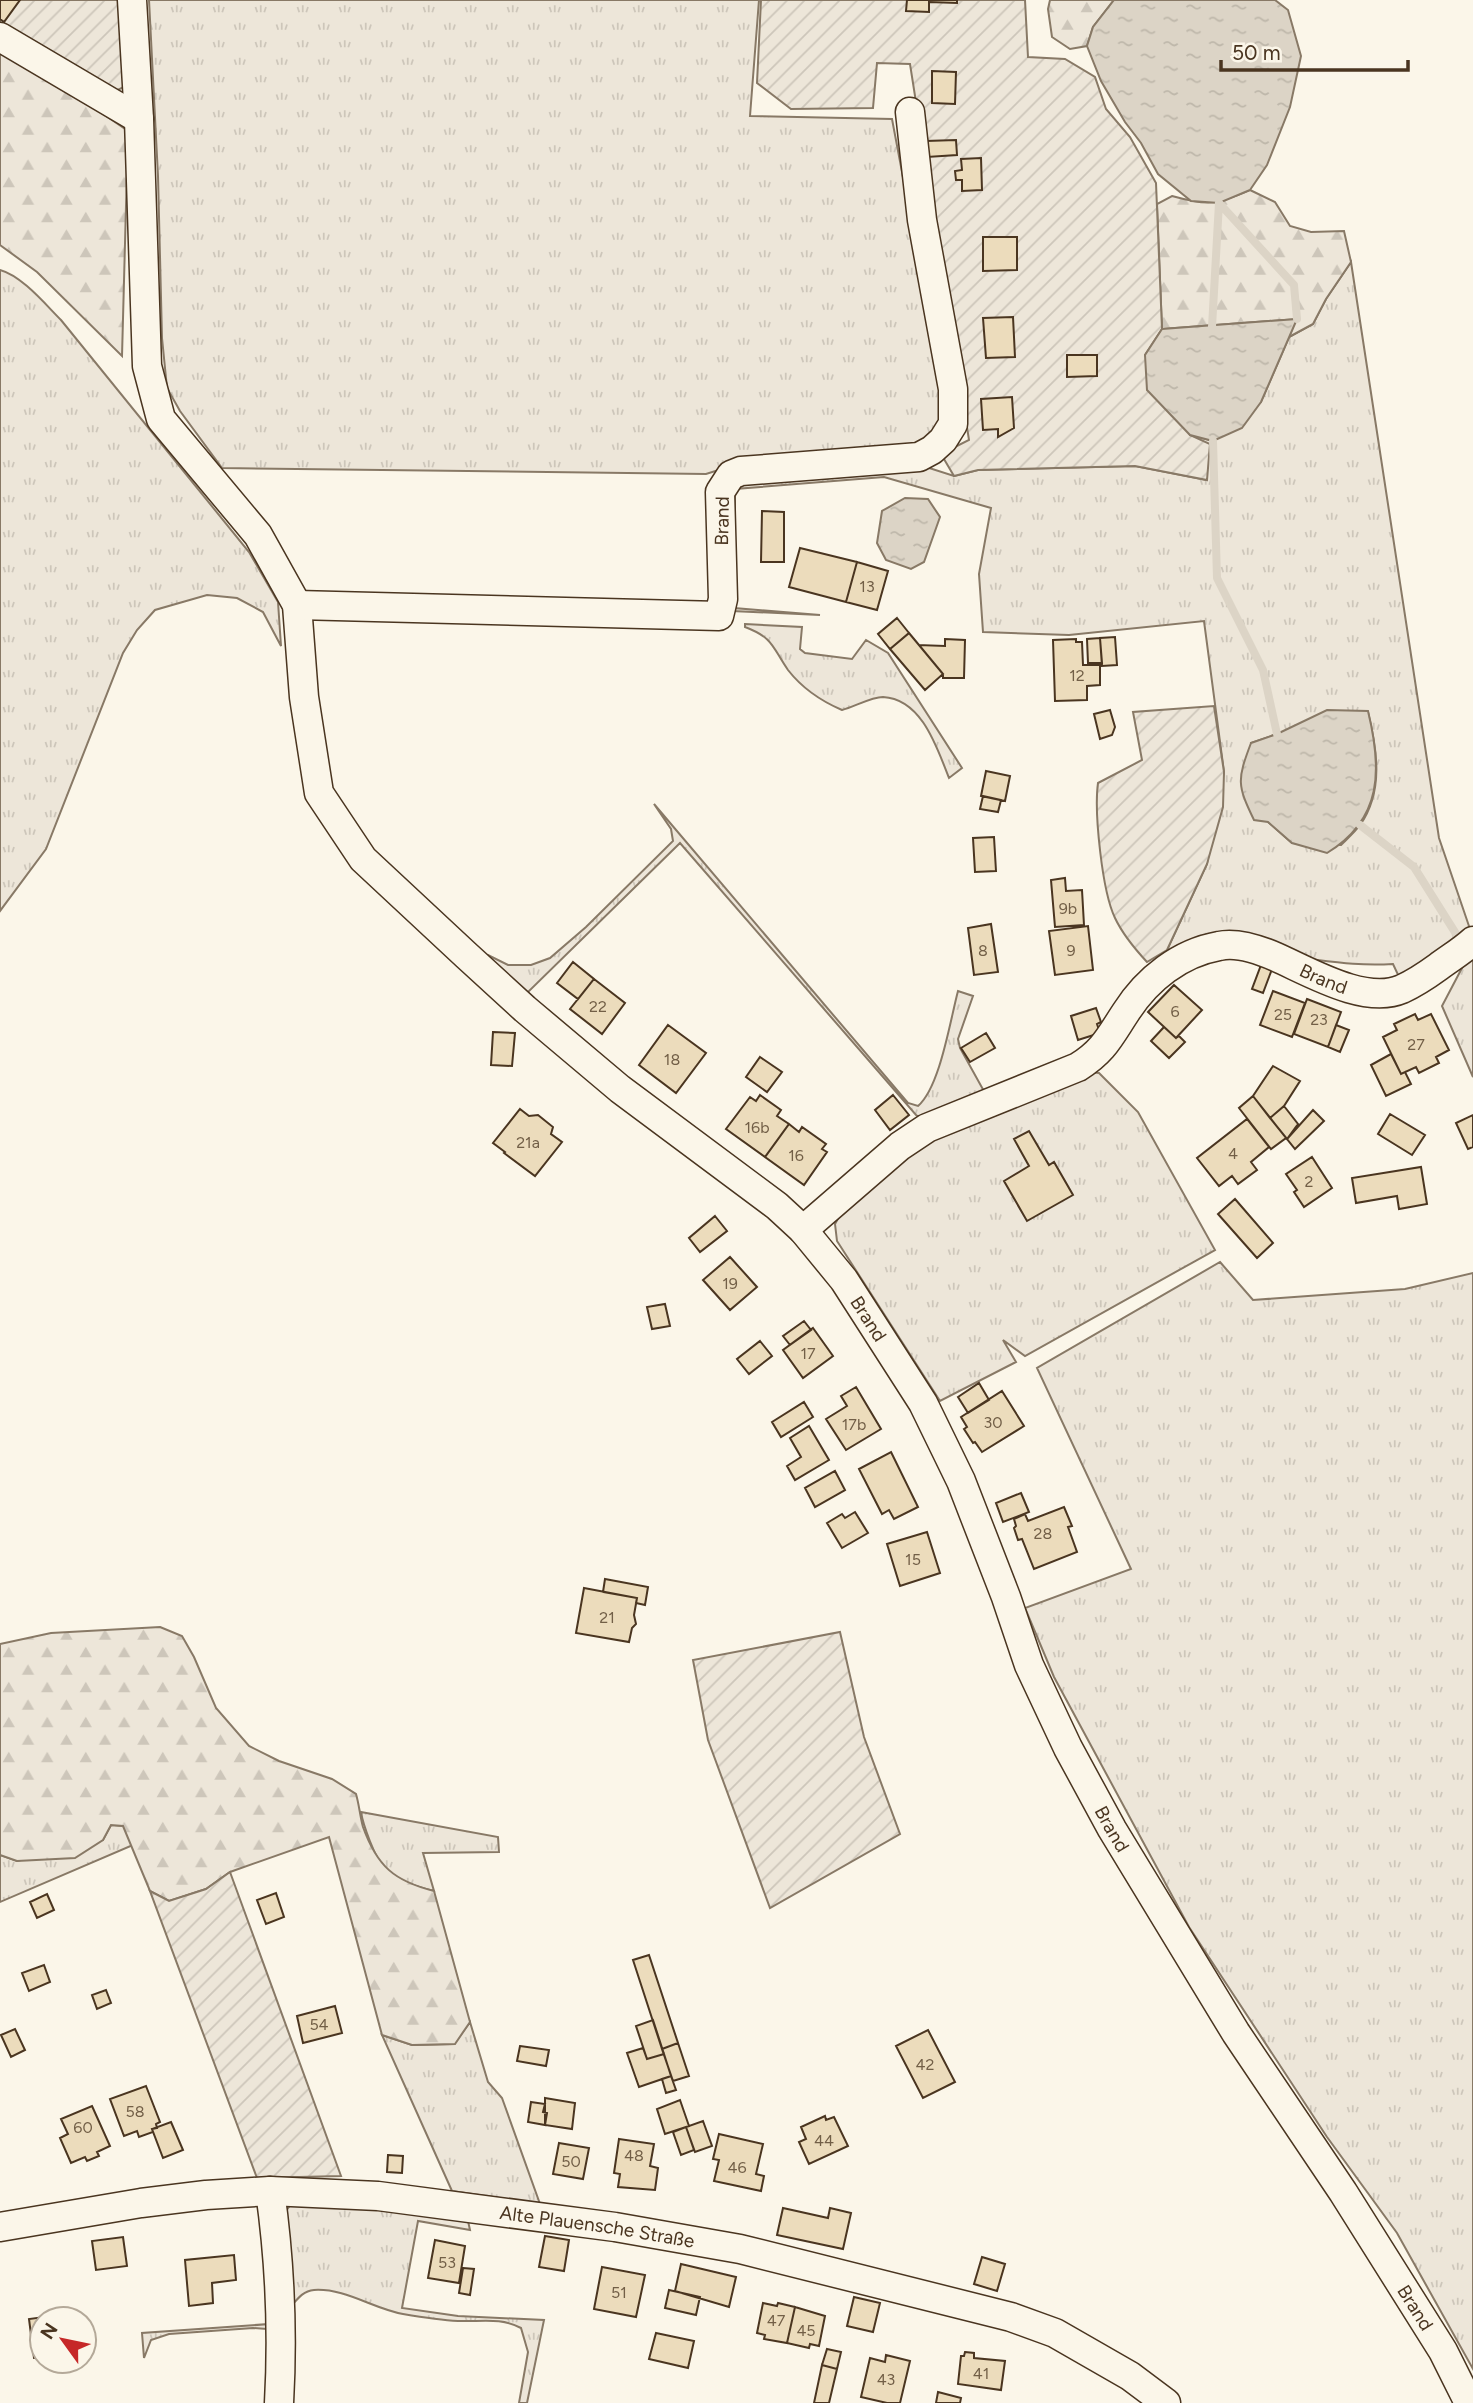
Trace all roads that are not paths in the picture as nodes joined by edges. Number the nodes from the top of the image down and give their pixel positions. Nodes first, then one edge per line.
1 (132, 0) edge
2 (0, 37) edge
3 (911, 112) dead end
4 (139, 119) junction
5 (296, 605) junction
6 (1473, 942) edge
7 (803, 1230) junction
8 (270, 2191) junction
9 (0, 2227) edge
10 (279, 2403) edge
11 (1166, 2403) edge
12 (1469, 2403) edge

1 - 4 street
2 - 4 street
3 - 5 street, Brand
4 - 5 street, Brand
5 - 7 street, Brand
6 - 7 street, Brand
7 - 12 street, Brand
8 - 9 street, Alte Plauensche Straße
8 - 10 street
8 - 11 street, Alte Plauensche Straße

